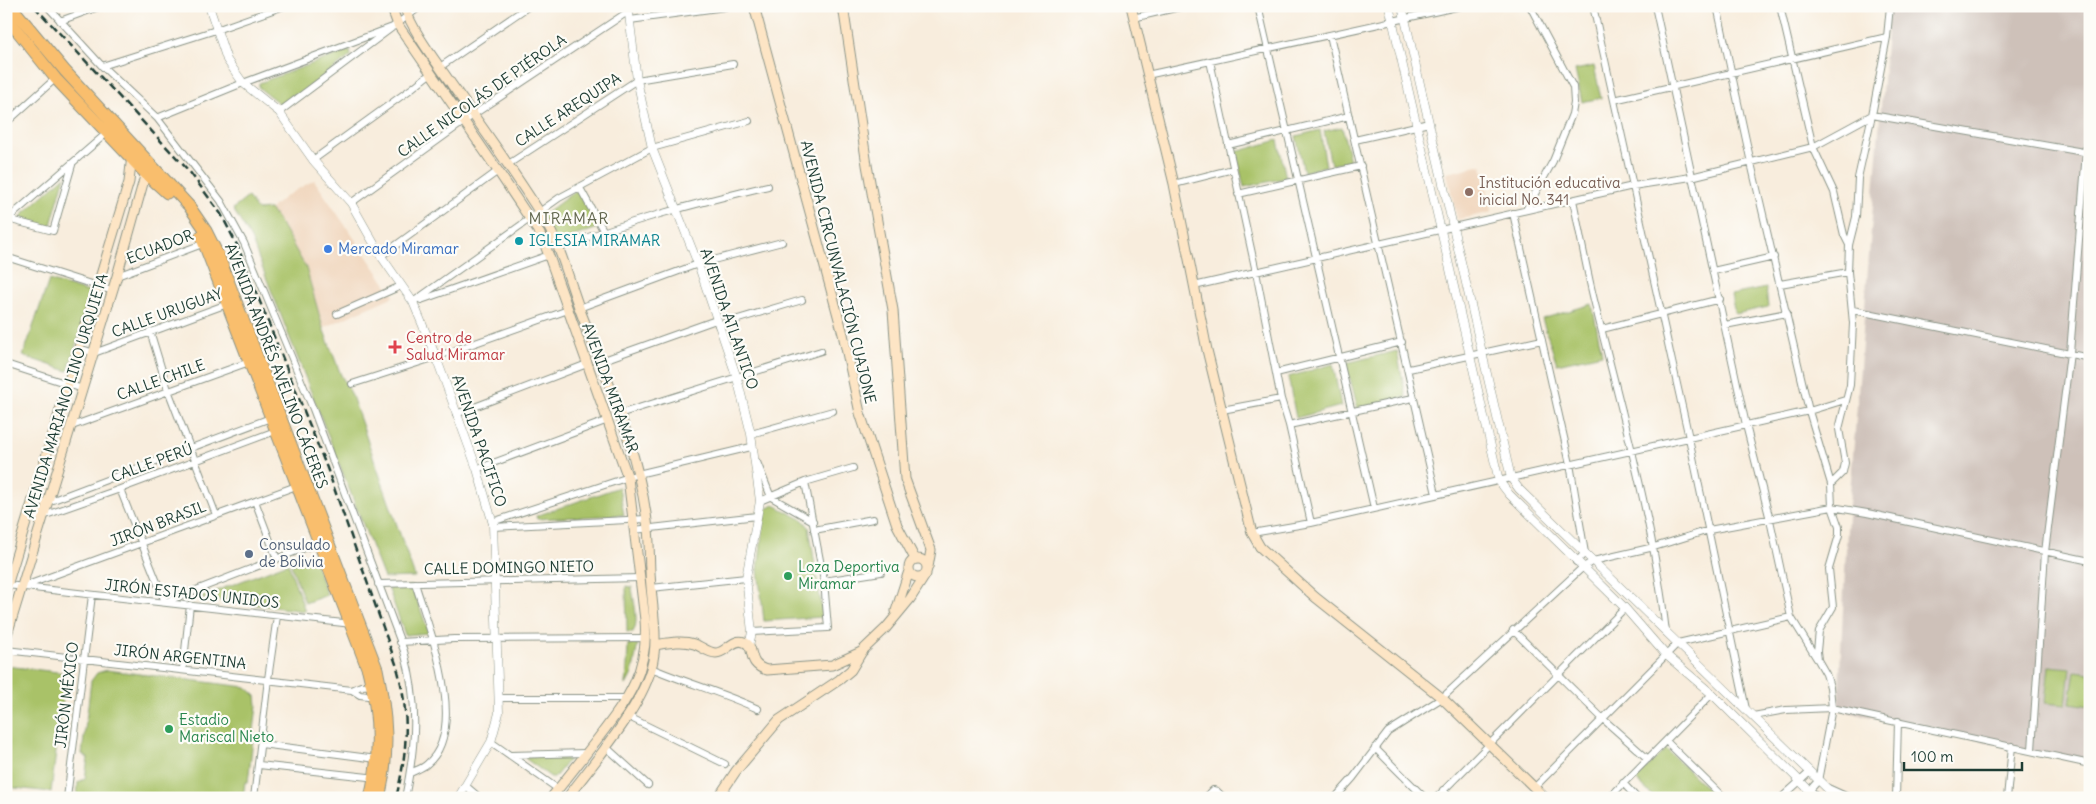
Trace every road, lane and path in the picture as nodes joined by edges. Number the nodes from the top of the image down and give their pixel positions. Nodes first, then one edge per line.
1 (46, 6) edge
2 (101, 6) edge
3 (209, 6) edge
4 (284, 6) edge
5 (391, 6) edge
6 (404, 6) edge
7 (421, 6) edge
8 (529, 6) edge
9 (725, 6) edge
10 (754, 6) edge
11 (843, 6) edge
12 (1131, 6) edge
13 (1184, 6) edge
14 (1258, 6) edge
15 (1389, 6) edge
16 (1402, 6) edge
17 (1461, 6) edge
18 (1530, 6) edge
19 (1593, 6) edge
20 (1655, 6) edge
21 (1717, 6) edge
22 (1780, 6) edge
23 (1890, 6) edge
24 (628, 9) edge
25 (407, 16) junction
26 (11, 17) edge
27 (1134, 18) junction
28 (1405, 18) junction
29 (630, 20) junction
30 (60, 21) junction
31 (1392, 21) junction
32 (398, 25) junction
33 (216, 30) junction
34 (1330, 35) junction
35 (1887, 37) junction
36 (1268, 48) junction
37 (1792, 59) junction
38 (1210, 61) junction
39 (733, 64) dead end
40 (102, 66) junction
41 (440, 67) junction
42 (430, 73) junction
43 (1732, 73) junction
44 (61, 75) junction
45 (1147, 75) junction
46 (637, 80) junction
47 (242, 83) junction
48 (1672, 86) junction
49 (1614, 100) junction
50 (2090, 101) edge
51 (279, 112) junction
52 (1872, 114) junction
53 (474, 115) junction
54 (1349, 116) junction
55 (157, 118) junction
56 (749, 121) dead end
57 (6, 123) edge
58 (464, 123) junction
59 (1429, 123) junction
60 (1416, 126) junction
61 (111, 129) junction
62 (1288, 131) junction
63 (1355, 140) junction
64 (133, 145) junction
65 (1228, 145) junction
66 (1814, 147) junction
67 (652, 148) junction
68 (2088, 153) edge
69 (131, 158) junction
70 (313, 160) junction
71 (148, 162) junction
72 (72, 164) junction
73 (1751, 164) junction
74 (507, 165) junction
75 (1361, 166) junction
76 (1233, 169) junction
77 (498, 171) junction
78 (146, 174) junction
79 (1691, 177) junction
80 (1299, 181) junction
81 (1174, 184) junction
82 (768, 186) dead end
83 (1633, 186) junction
84 (580, 188) junction
85 (1238, 194) junction
86 (1573, 200) junction
87 (351, 204) junction
88 (676, 208) junction
89 (1526, 210) junction
90 (539, 212) junction
91 (9, 213) edge
92 (1514, 213) junction
93 (530, 218) junction
94 (6, 225) edge
95 (1453, 227) junction
96 (603, 230) junction
97 (1441, 230) junction
98 (207, 242) junction
99 (782, 242) dead end
100 (1379, 244) junction
101 (1849, 245) junction
102 (559, 248) junction
103 (548, 255) junction
104 (381, 256) junction
105 (6, 257) edge
106 (1774, 257) junction
107 (1317, 258) junction
108 (698, 264) junction
109 (1256, 272) junction
110 (1713, 272) junction
111 (1848, 272) junction
112 (117, 276) junction
113 (1780, 284) junction
114 (401, 286) junction
115 (1194, 286) junction
116 (98, 287) junction
117 (113, 291) junction
118 (1720, 299) junction
119 (802, 300) dead end
120 (413, 302) junction
121 (231, 303) junction
122 (579, 308) junction
123 (568, 310) junction
124 (1853, 310) junction
125 (1662, 312) junction
126 (1787, 312) junction
127 (337, 314) dead end
128 (717, 323) junction
129 (1725, 325) junction
130 (1602, 328) junction
131 (150, 331) junction
132 (1542, 340) junction
133 (1402, 342) junction
134 (79, 348) junction
135 (822, 351) dead end
136 (94, 352) junction
137 (1482, 353) junction
138 (2070, 353) junction
139 (1470, 356) junction
140 (436, 357) junction
141 (1340, 357) junction
142 (2090, 358) edge
143 (254, 360) junction
144 (600, 361) junction
145 (6, 364) edge
146 (587, 364) junction
147 (1408, 369) junction
148 (1276, 373) junction
149 (737, 378) junction
150 (68, 384) junction
151 (352, 384) dead end
152 (83, 389) junction
153 (168, 390) junction
154 (1413, 398) junction
155 (1282, 399) junction
156 (1846, 400) junction
157 (1222, 410) junction
158 (833, 411) dead end
159 (1352, 411) junction
160 (1809, 411) junction
161 (456, 414) junction
162 (619, 414) junction
163 (275, 417) junction
164 (608, 420) junction
165 (1289, 425) junction
166 (1746, 425) junction
167 (72, 426) junction
168 (280, 429) junction
169 (751, 434) junction
170 (1689, 438) junction
171 (191, 448) junction
172 (752, 449) junction
173 (1632, 451) junction
174 (194, 461) junction
175 (1570, 464) junction
176 (853, 468) dead end
177 (477, 469) junction
178 (638, 474) junction
179 (628, 478) junction
180 (1511, 478) junction
181 (1499, 481) junction
182 (805, 482) junction
183 (300, 484) junction
184 (1831, 484) junction
185 (120, 489) junction
186 (1436, 494) junction
187 (771, 497) junction
188 (255, 501) junction
189 (760, 501) junction
190 (33, 502) junction
191 (48, 502) junction
192 (1832, 507) junction
193 (1374, 508) junction
194 (216, 515) junction
195 (43, 516) junction
196 (757, 516) junction
197 (28, 518) junction
198 (646, 519) junction
199 (873, 519) dead end
200 (633, 520) junction
201 (1770, 520) junction
202 (813, 521) junction
203 (1311, 523) junction
204 (493, 524) junction
205 (648, 529) junction
206 (634, 530) junction
207 (814, 530) junction
208 (1709, 530) junction
209 (1252, 533) junction
210 (323, 541) junction
211 (904, 541) junction
212 (927, 541) junction
213 (142, 544) junction
214 (1654, 547) junction
215 (2045, 552) junction
216 (1585, 553) junction
217 (277, 559) junction
218 (918, 559) junction
219 (1593, 561) junction
220 (2090, 561) edge
221 (1579, 565) junction
222 (909, 569) junction
223 (927, 570) junction
224 (881, 572) dead end
225 (640, 578) junction
226 (746, 578) junction
227 (495, 581) junction
228 (824, 581) junction
229 (415, 582) junction
230 (378, 584) junction
231 (7, 587) edge
232 (20, 588) junction
233 (651, 588) junction
234 (92, 595) junction
235 (165, 602) junction
236 (190, 605) junction
237 (1625, 608) junction
238 (277, 616) junction
239 (1791, 617) junction
240 (894, 618) junction
241 (355, 624) junction
242 (1513, 630) junction
243 (752, 632) junction
244 (1666, 632) junction
245 (1730, 632) junction
246 (6, 638) edge
247 (646, 638) junction
248 (498, 639) junction
249 (434, 641) junction
250 (400, 642) junction
251 (1678, 643) junction
252 (655, 645) junction
253 (749, 646) junction
254 (6, 650) edge
255 (863, 650) junction
256 (1665, 654) junction
257 (84, 660) junction
258 (1818, 660) junction
259 (651, 668) junction
260 (183, 669) junction
261 (1559, 676) junction
262 (268, 679) junction
263 (352, 690) junction
264 (378, 691) junction
265 (1712, 694) junction
266 (499, 698) junction
267 (628, 698) junction
268 (1442, 698) junction
269 (1746, 708) junction
270 (1832, 708) junction
271 (758, 709) dead end
272 (627, 716) junction
273 (1752, 716) junction
274 (1603, 719) junction
275 (1898, 721) junction
276 (1666, 741) junction
277 (491, 742) junction
278 (1490, 743) junction
279 (261, 744) junction
280 (605, 746) junction
281 (2012, 746) junction
282 (1374, 748) junction
283 (2032, 750) junction
284 (586, 754) junction
285 (511, 755) junction
286 (1648, 759) junction
287 (381, 760) junction
288 (259, 764) junction
289 (725, 764) dead end
290 (2090, 764) edge
291 (1810, 772) junction
292 (410, 773) junction
293 (379, 778) junction
294 (1799, 781) junction
295 (1623, 783) junction
296 (1821, 783) junction
297 (648, 785) dead end
298 (466, 786) junction
299 (1535, 787) junction
300 (558, 789) junction
301 (1443, 790) junction
302 (1809, 791) junction
303 (568, 797) edge
304 (67, 798) edge
305 (254, 798) edge
306 (370, 798) edge
307 (379, 798) edge
308 (405, 798) edge
309 (458, 798) edge
310 (480, 798) edge
311 (552, 798) edge
312 (718, 798) edge
313 (1205, 798) edge
314 (1224, 798) edge
315 (1335, 798) edge
316 (1425, 798) edge
317 (1436, 798) edge
318 (1450, 798) edge
319 (1545, 798) edge
320 (1609, 798) edge
321 (1637, 798) edge
322 (1724, 798) edge
323 (1781, 798) edge
324 (1817, 798) edge
325 (1837, 798) edge
326 (1850, 798) edge
327 (1896, 798) edge
328 (2007, 798) edge

1 - 30 street
2 - 30 street
3 - 33 street, AVENIDA PACIFICO
4 - 33 street
5 - 32 main road, AVENIDA MIRAMAR
6 - 25 main road, AVENIDA MIRAMAR
7 - 25 street
8 - 41 street
9 - 29 street
10 - 211 main road, AVENIDA CIRCUNVALACIÓN CUAJONE
11 - 212 main road
12 - 27 main road
13 - 27 street
14 - 36 street
15 - 31 street
16 - 28 street
17 - 28 street
18 - 89 street
19 - 49 street
20 - 48 street
21 - 43 street
22 - 37 street
23 - 35 street
24 - 29 street, AVENIDA ATLANTICO
24 - 53 street, CALLE NICOLÁS DE PIÉROLA
25 - 32 street
25 - 41 main road, AVENIDA MIRAMAR
26 - 44 highway, AVENIDA ANDRÉS AVELINO CÁCERES
27 - 45 main road
28 - 31 street
28 - 59 street
29 - 46 street, AVENIDA ATLANTICO
30 - 40 street
31 - 34 street
31 - 60 street
32 - 42 main road, AVENIDA MIRAMAR
32 - 47 street
32 - 51 street
33 - 40 street
33 - 47 street, AVENIDA PACIFICO
34 - 36 street
34 - 54 street
35 - 37 street
35 - 52 street
36 - 38 street
36 - 62 street
37 - 43 street
37 - 66 street
38 - 45 street
38 - 65 street
39 - 46 street, CALLE AREQUIPA
40 - 55 street
41 - 53 main road, AVENIDA MIRAMAR
42 - 58 main road, AVENIDA MIRAMAR
42 - 70 street
43 - 48 street
43 - 73 street
44 - 57 street
44 - 61 highway, AVENIDA ANDRÉS AVELINO CÁCERES
45 - 81 main road
46 - 67 street, AVENIDA ATLANTICO
46 - 74 street, CALLE AREQUIPA
47 - 51 street, AVENIDA PACIFICO
47 - 55 street
48 - 49 street
48 - 79 street
49 - 83 street
50 - 68 street
51 - 70 street, AVENIDA PACIFICO
52 - 66 street
52 - 68 street
52 - 101 street
53 - 58 street, CALLE NICOLÁS DE PIÉROLA
53 - 74 main road, AVENIDA MIRAMAR
54 - 62 street
54 - 63 street
55 - 230 street
56 - 67 street
58 - 77 main road, AVENIDA MIRAMAR
58 - 87 street, CALLE NICOLÁS DE PIÉROLA
59 - 60 street
59 - 95 street
60 - 63 street
60 - 97 street
61 - 64 highway, AVENIDA ANDRÉS AVELINO CÁCERES
61 - 69 highway, AVENIDA ANDRÉS AVELINO CÁCERES
61 - 72 street
62 - 65 street
62 - 80 street
63 - 75 street
64 - 69 main road, AVENIDA MARIANO LINO URQUIETA
64 - 71 highway, AVENIDA ANDRÉS AVELINO CÁCERES
65 - 76 street
66 - 73 street
66 - 101 street
67 - 84 street
67 - 88 street, AVENIDA ATLANTICO
68 - 138 street
69 - 78 highway, AVENIDA ANDRÉS AVELINO CÁCERES
69 - 116 main road, AVENIDA MARIANO LINO URQUIETA
70 - 87 street, AVENIDA PACIFICO
71 - 78 main road, AVENIDA MARIANO LINO URQUIETA
71 - 98 highway, AVENIDA ANDRÉS AVELINO CÁCERES
72 - 91 street
72 - 91 street
73 - 79 street
73 - 106 street
74 - 90 main road, AVENIDA MIRAMAR
75 - 80 street
75 - 100 street
76 - 81 street
76 - 85 street
77 - 93 main road, AVENIDA MIRAMAR
77 - 104 street
78 - 98 highway, AVENIDA ANDRÉS AVELINO CÁCERES
78 - 112 main road, AVENIDA MARIANO LINO URQUIETA
79 - 83 street
79 - 110 street
80 - 85 street
80 - 107 street
81 - 115 main road
82 - 88 street
83 - 86 street
83 - 125 street
84 - 90 street
84 - 96 street
85 - 109 street
86 - 89 street
86 - 130 street
87 - 104 street, AVENIDA PACIFICO
88 - 96 street
88 - 108 street, AVENIDA ATLANTICO
89 - 92 street
90 - 93 street
90 - 102 main road, AVENIDA MIRAMAR
91 - 94 street
92 - 95 street
92 - 132 street
93 - 103 main road, AVENIDA MIRAMAR
93 - 120 street
95 - 97 street
95 - 137 street
96 - 102 street
97 - 100 street
97 - 139 street
98 - 112 street, ECUADOR
98 - 121 highway, AVENIDA ANDRÉS AVELINO CÁCERES
99 - 108 street
100 - 107 street
100 - 133 street
101 - 111 street
102 - 122 main road, AVENIDA MIRAMAR
103 - 120 street
103 - 123 main road, AVENIDA MIRAMAR
104 - 114 street, AVENIDA PACIFICO
105 - 116 street
106 - 110 street
106 - 113 street
107 - 109 street
107 - 141 street
108 - 122 street
108 - 128 street, AVENIDA ATLANTICO
109 - 115 street
109 - 148 street
110 - 118 street
111 - 113 street
111 - 124 street
112 - 117 main road, AVENIDA MARIANO LINO URQUIETA
113 - 126 street
114 - 120 street, AVENIDA PACIFICO
114 - 127 street
115 - 157 main road
116 - 117 street
116 - 134 main road, AVENIDA MARIANO LINO URQUIETA
117 - 136 main road, AVENIDA MARIANO LINO URQUIETA
118 - 125 street
118 - 129 street
119 - 128 street
120 - 140 street, AVENIDA PACIFICO
121 - 131 street, CALLE URUGUAY
121 - 143 highway, AVENIDA ANDRÉS AVELINO CÁCERES
122 - 144 main road, AVENIDA MIRAMAR
123 - 140 street
123 - 146 main road, AVENIDA MIRAMAR
124 - 138 street
124 - 156 street
125 - 130 street
125 - 170 street
126 - 129 street
126 - 160 street
128 - 144 street
128 - 149 street, AVENIDA ATLANTICO
129 - 166 street
130 - 173 street
131 - 136 street, CALLE URUGUAY
131 - 153 street
132 - 137 street
132 - 175 street
133 - 141 street
133 - 147 street
134 - 136 street
134 - 150 main road, AVENIDA MARIANO LINO URQUIETA
135 - 149 street
136 - 152 main road, AVENIDA MARIANO LINO URQUIETA
137 - 139 street
137 - 180 street
138 - 142 street
138 - 215 street
139 - 147 street
139 - 181 street
140 - 151 street
140 - 161 street, AVENIDA PACIFICO
141 - 148 street
141 - 159 street
143 - 153 street, CALLE CHILE
143 - 163 highway, AVENIDA ANDRÉS AVELINO CÁCERES
144 - 162 main road, AVENIDA MIRAMAR
145 - 150 street
146 - 161 street
146 - 164 main road, AVENIDA MIRAMAR
147 - 154 street
148 - 155 street
149 - 162 street
149 - 169 street, AVENIDA ATLANTICO
150 - 152 street
150 - 190 main road, AVENIDA MARIANO LINO URQUIETA
152 - 167 main road, AVENIDA MARIANO LINO URQUIETA
153 - 167 street, CALLE CHILE
153 - 171 street
154 - 159 street
154 - 186 street
155 - 157 street
155 - 165 street
156 - 160 street
156 - 184 street
157 - 209 main road
158 - 169 street
159 - 165 street
159 - 193 street
160 - 166 street
160 - 184 street
161 - 177 street, AVENIDA PACIFICO
162 - 178 main road, AVENIDA MIRAMAR
163 - 168 highway, AVENIDA ANDRÉS AVELINO CÁCERES
163 - 171 street, CALLE PERÚ
164 - 177 street
164 - 179 main road, AVENIDA MIRAMAR
165 - 203 street
166 - 170 street
166 - 201 street
167 - 191 main road, AVENIDA MARIANO LINO URQUIETA
168 - 174 street, CALLE PERÚ
168 - 183 highway, AVENIDA ANDRÉS AVELINO CÁCERES
169 - 172 street, AVENIDA ATLANTICO
170 - 173 street
170 - 208 street
171 - 174 street
171 - 191 street, CALLE PERÚ
172 - 178 street
172 - 187 street
172 - 189 street, AVENIDA ATLANTICO
173 - 175 street
173 - 214 street
174 - 185 street, CALLE PERÚ
174 - 194 street
175 - 180 street
175 - 216 street
176 - 182 street
177 - 204 street, AVENIDA PACIFICO
178 - 179 street
178 - 198 main road, AVENIDA MIRAMAR
179 - 200 main road, AVENIDA MIRAMAR
179 - 204 street
180 - 181 street
180 - 216 street
181 - 186 street
181 - 221 street
182 - 187 street
182 - 202 street
183 - 188 street, JIRÓN BRASIL
183 - 210 highway, AVENIDA ANDRÉS AVELINO CÁCERES
184 - 192 street
185 - 195 street, CALLE PERÚ
185 - 213 street
186 - 193 street
187 - 189 street
187 - 202 street
188 - 194 street, JIRÓN BRASIL
188 - 217 street
189 - 196 street, AVENIDA ATLANTICO
190 - 191 street, CALLE PERÚ
190 - 197 main road, AVENIDA MARIANO LINO URQUIETA
191 - 195 main road, AVENIDA MARIANO LINO URQUIETA
192 - 201 street
192 - 215 street
192 - 258 street
193 - 203 street
194 - 213 street, JIRÓN BRASIL
195 - 197 street, CALLE PERÚ
195 - 232 main road, AVENIDA MARIANO LINO URQUIETA
196 - 205 street
196 - 226 street, AVENIDA ATLANTICO
197 - 231 main road, AVENIDA MARIANO LINO URQUIETA
198 - 200 street
198 - 205 main road, AVENIDA MIRAMAR
199 - 207 street
200 - 204 street
200 - 206 main road, AVENIDA MIRAMAR
201 - 208 street
201 - 239 street
202 - 207 street
203 - 209 street
204 - 227 street, AVENIDA PACIFICO
205 - 206 street
205 - 233 main road, AVENIDA MIRAMAR
206 - 225 main road, AVENIDA MIRAMAR
207 - 228 street
208 - 214 street
208 - 245 street
209 - 268 main road
210 - 217 street
210 - 241 highway, AVENIDA ANDRÉS AVELINO CÁCERES
211 - 218 main road, AVENIDA CIRCUNVALACIÓN CUAJONE
211 - 222 main road, AVENIDA CIRCUNVALACIÓN CUAJONE
212 - 218 main road
212 - 223 main road
213 - 232 street, JIRÓN BRASIL
213 - 235 street
214 - 219 street
214 - 244 street
215 - 220 street
215 - 283 street
216 - 219 street
216 - 221 street
217 - 235 street
218 - 222 main road
218 - 223 main road
219 - 221 street
219 - 244 street
221 - 237 street
221 - 242 street
222 - 223 main road
222 - 240 main road, AVENIDA CIRCUNVALACIÓN CUAJONE
223 - 240 main road, AVENIDA CIRCUNVALACIÓN CUAJONE
224 - 228 street
225 - 227 street, CALLE DOMINGO NIETO
225 - 247 main road, AVENIDA MIRAMAR
226 - 233 street
226 - 243 street, AVENIDA ATLANTICO
227 - 229 street, CALLE DOMINGO NIETO
227 - 248 street, AVENIDA PACIFICO
228 - 243 street
229 - 230 street, CALLE DOMINGO NIETO
229 - 249 street
230 - 250 street
231 - 232 street, JIRÓN ESTADOS UNIDOS
232 - 234 street, JIRÓN ESTADOS UNIDOS
232 - 246 main road, AVENIDA MARIANO LINO URQUIETA
233 - 252 main road, AVENIDA MIRAMAR
234 - 235 street, JIRÓN ESTADOS UNIDOS
234 - 257 street, JIRÓN MÉXICO
235 - 236 street, JIRÓN ESTADOS UNIDOS
236 - 238 street, JIRÓN ESTADOS UNIDOS
236 - 260 street
237 - 256 street
237 - 261 street
238 - 241 street, JIRÓN ESTADOS UNIDOS
238 - 262 street
239 - 245 street
239 - 258 street
240 - 255 main road, AVENIDA CIRCUNVALACIÓN CUAJONE
241 - 264 highway, AVENIDA ANDRÉS AVELINO CÁCERES
242 - 261 street
242 - 268 street
243 - 253 street, AVENIDA ATLANTICO
244 - 251 street
245 - 251 street
245 - 269 street
247 - 248 street
247 - 267 main road, AVENIDA MIRAMAR
248 - 249 street
248 - 266 street, AVENIDA PACIFICO
249 - 250 street
249 - 292 street
250 - 292 street
251 - 256 street
251 - 269 street
252 - 253 main road
252 - 259 main road, AVENIDA MIRAMAR
253 - 255 main road
254 - 257 street, JIRÓN ARGENTINA
255 - 312 main road, AVENIDA CIRCUNVALACIÓN CUAJONE
256 - 265 street
256 - 274 street
257 - 260 street, JIRÓN ARGENTINA
257 - 304 street, JIRÓN MÉXICO
258 - 270 street
259 - 271 street
259 - 272 main road, AVENIDA MIRAMAR
260 - 262 street, JIRÓN ARGENTINA
261 - 274 street
261 - 278 street
262 - 263 street, JIRÓN ARGENTINA
262 - 279 street
263 - 264 street, JIRÓN ARGENTINA
263 - 264 street, JIRÓN ARGENTINA
264 - 287 highway, AVENIDA ANDRÉS AVELINO CÁCERES
265 - 276 street
265 - 294 street
266 - 267 street
266 - 277 street, AVENIDA PACIFICO
267 - 284 main road, AVENIDA MIRAMAR
268 - 278 main road
268 - 282 street
269 - 273 street
270 - 273 street
270 - 275 street
270 - 296 street
272 - 280 main road, AVENIDA MIRAMAR
272 - 289 street
273 - 291 street
274 - 286 street
274 - 299 street
275 - 281 street
275 - 327 street
276 - 286 street
276 - 322 street
277 - 285 street
277 - 298 street, AVENIDA PACIFICO
278 - 299 main road
278 - 301 street
279 - 287 street
279 - 288 street
280 - 297 street
280 - 303 main road, AVENIDA MIRAMAR
281 - 283 street
281 - 328 street
282 - 315 street
282 - 316 street
283 - 290 street
284 - 285 street
284 - 300 main road, AVENIDA MIRAMAR
285 - 300 street
286 - 295 street
287 - 293 highway, AVENIDA ANDRÉS AVELINO CÁCERES
288 - 293 street
288 - 305 street
291 - 294 street
291 - 296 street
292 - 308 street
293 - 306 highway, AVENIDA ANDRÉS AVELINO CÁCERES
293 - 307 highway, AVENIDA ANDRÉS AVELINO CÁCERES
294 - 302 street
294 - 323 street
295 - 320 street
295 - 321 street
296 - 302 street
296 - 325 street
296 - 326 street
298 - 309 street, AVENIDA PACIFICO
298 - 310 street
299 - 319 main road
300 - 311 main road, AVENIDA MIRAMAR
301 - 317 street
301 - 318 street
302 - 324 street
313 - 314 street

